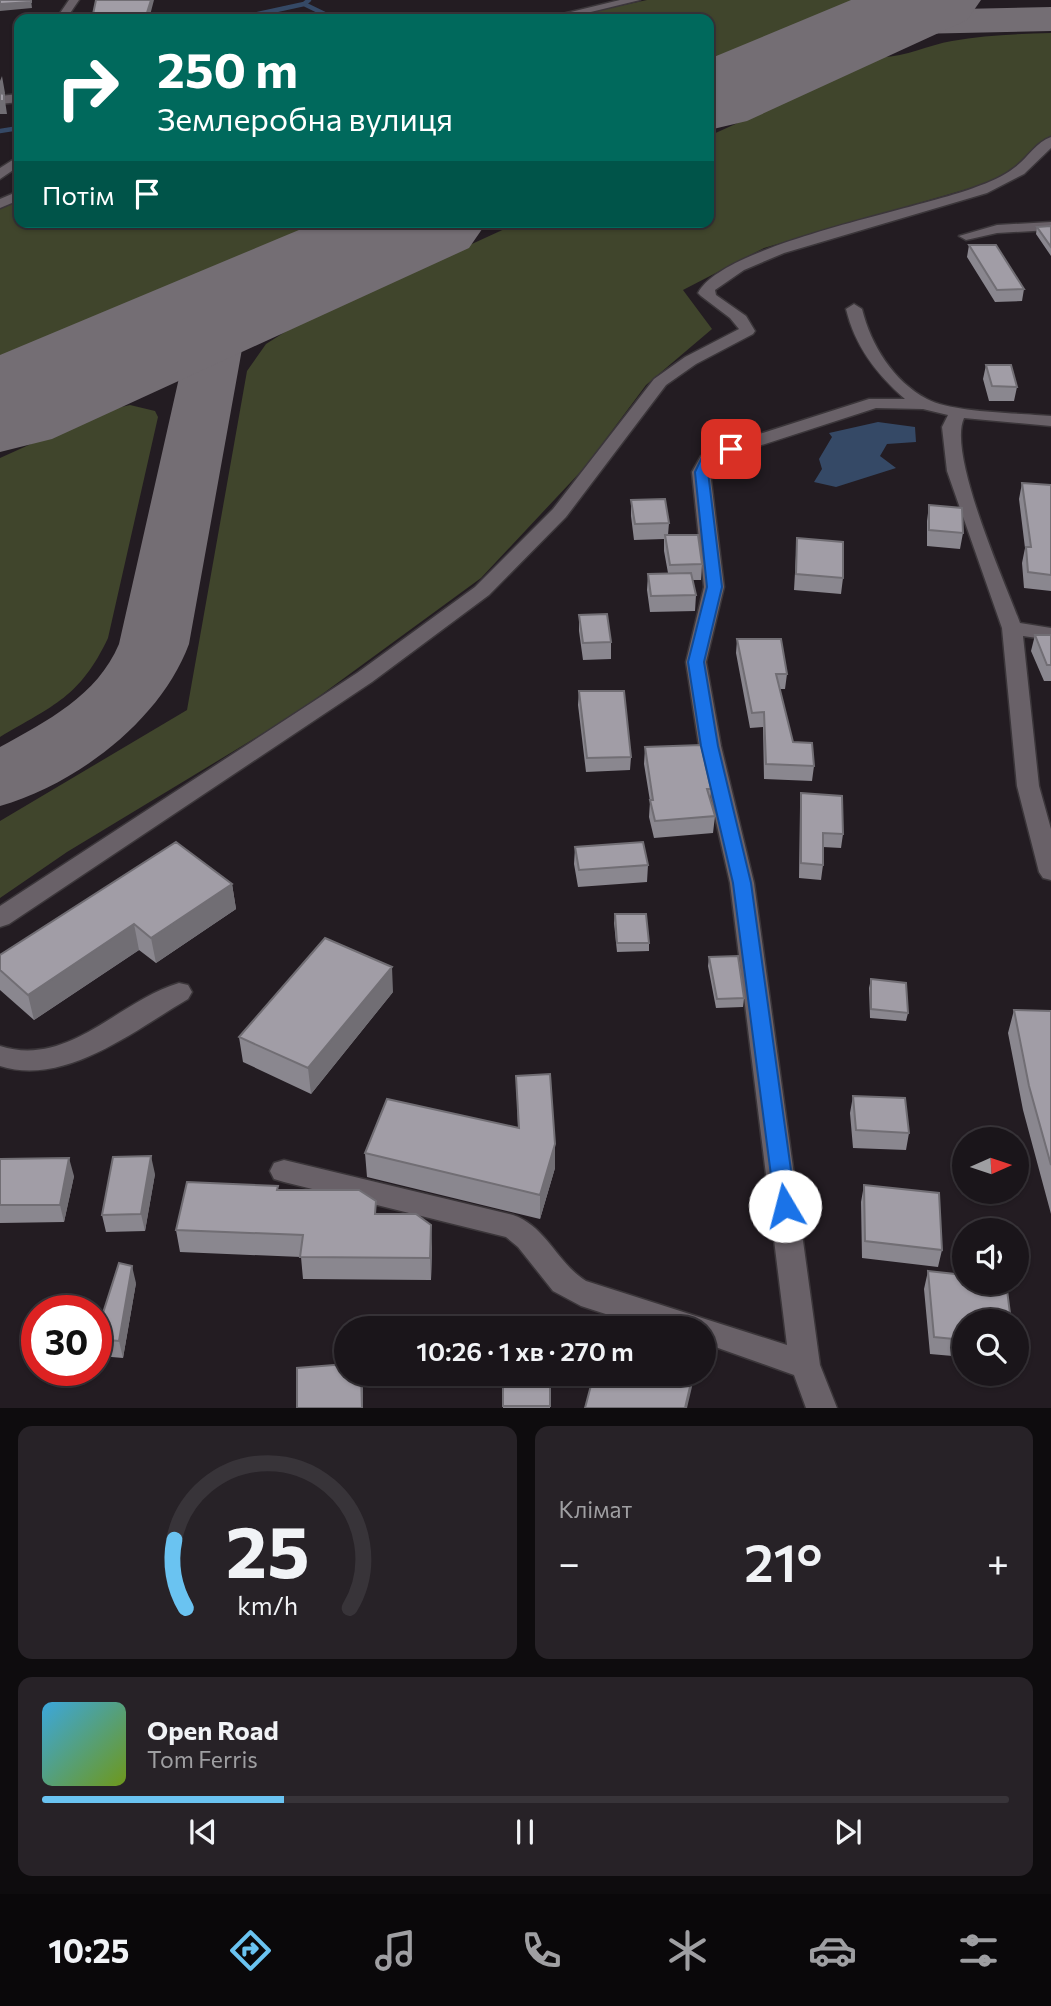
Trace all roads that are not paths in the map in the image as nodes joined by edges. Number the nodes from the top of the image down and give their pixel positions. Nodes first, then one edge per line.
1 (635, 0) edge
2 (571, 14) edge
3 (1051, 141) edge
4 (14, 164) edge
5 (0, 175) edge
6 (1051, 226) edge
7 (966, 236) dead end
8 (854, 309) dead end
9 (922, 404) junction
10 (958, 412) junction
11 (1051, 421) edge
12 (1012, 628) junction
13 (1051, 634) edge
14 (1051, 872) edge
15 (0, 918) edge
16 (179, 992) dead end
17 (0, 1056) edge
18 (284, 1171) dead end
19 (658, 1316) edge
20 (716, 1334) edge
21 (805, 1365) junction
22 (822, 1408) edge

1 - 2 street
3 - 15 street
4 - 5 street
6 - 7 street
8 - 9 street
9 - 10 street
9 - 21 street
10 - 11 street
10 - 12 street
12 - 13 street
12 - 14 street
16 - 17 street
18 - 19 street
20 - 21 street
21 - 22 street

